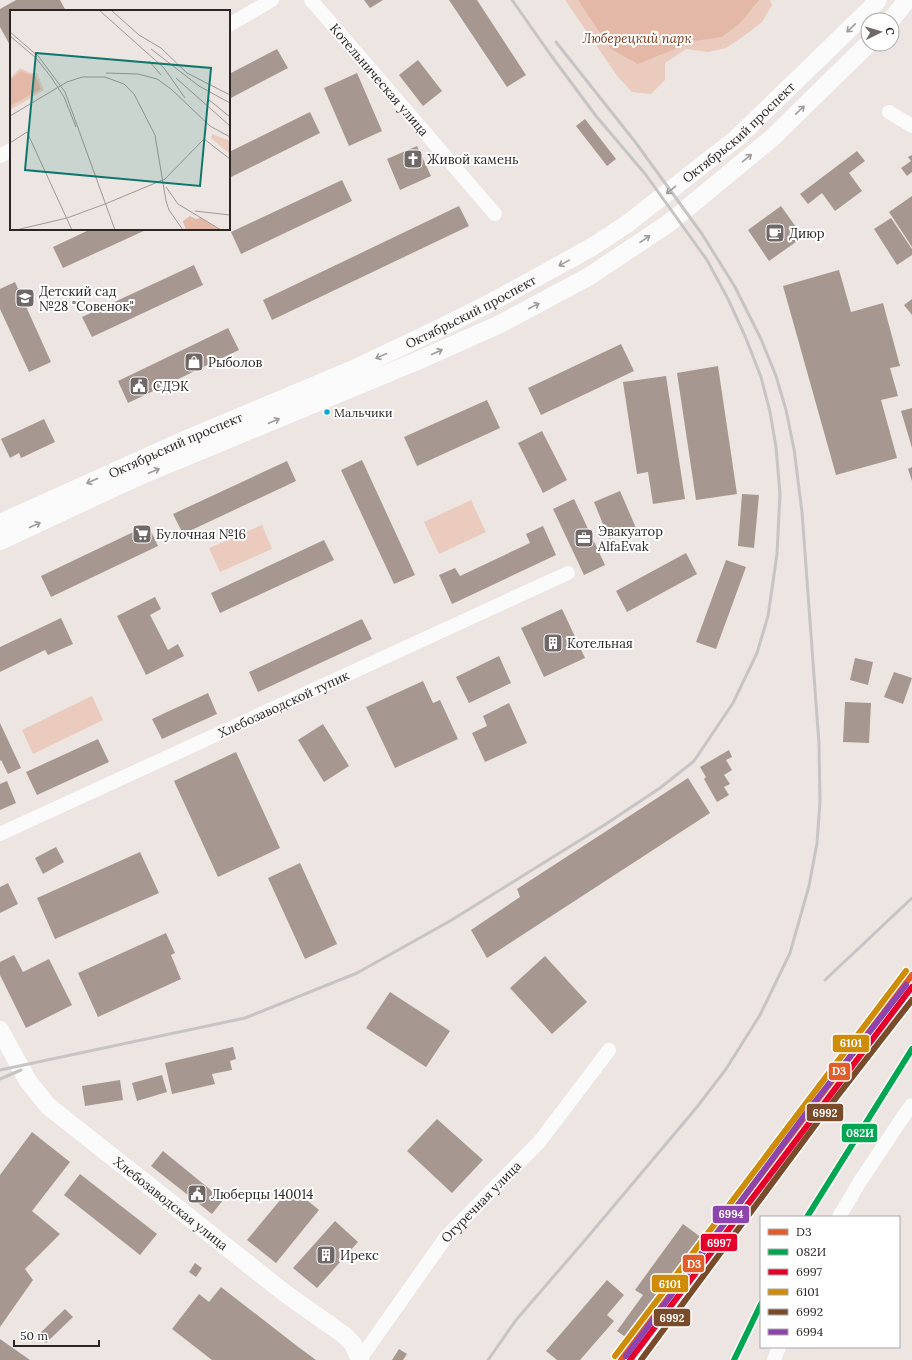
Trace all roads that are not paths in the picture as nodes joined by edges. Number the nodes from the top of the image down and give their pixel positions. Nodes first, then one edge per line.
1 (272, 0) edge
2 (311, 0) edge
3 (878, 0) edge
4 (907, 0) edge
5 (897, 12) edge
6 (230, 23) edge
7 (860, 52) edge
8 (889, 112) dead end
9 (912, 126) edge
10 (10, 151) edge
11 (0, 156) edge
12 (495, 214) dead end
13 (0, 523) edge
14 (0, 541) edge
15 (568, 573) dead end
16 (0, 834) edge
17 (0, 1030) edge
18 (609, 1050) dead end
19 (912, 1105) edge
20 (840, 1216) edge
21 (779, 1348) edge
22 (360, 1359) edge
23 (774, 1360) edge

1 - 6 street
2 - 12 street, Котельническая улица
3 -> 13 main road, Октябрьский проспект
4 - 5 main road
14 -> 7 main road, Октябрьский проспект
8 - 9 street
10 - 11 street
15 - 16 street, Хлебозаводской тупик
17 - 22 main road, Хлебозаводская улица
18 - 22 street, Огуречная улица
19 - 20 street
21 - 23 street

